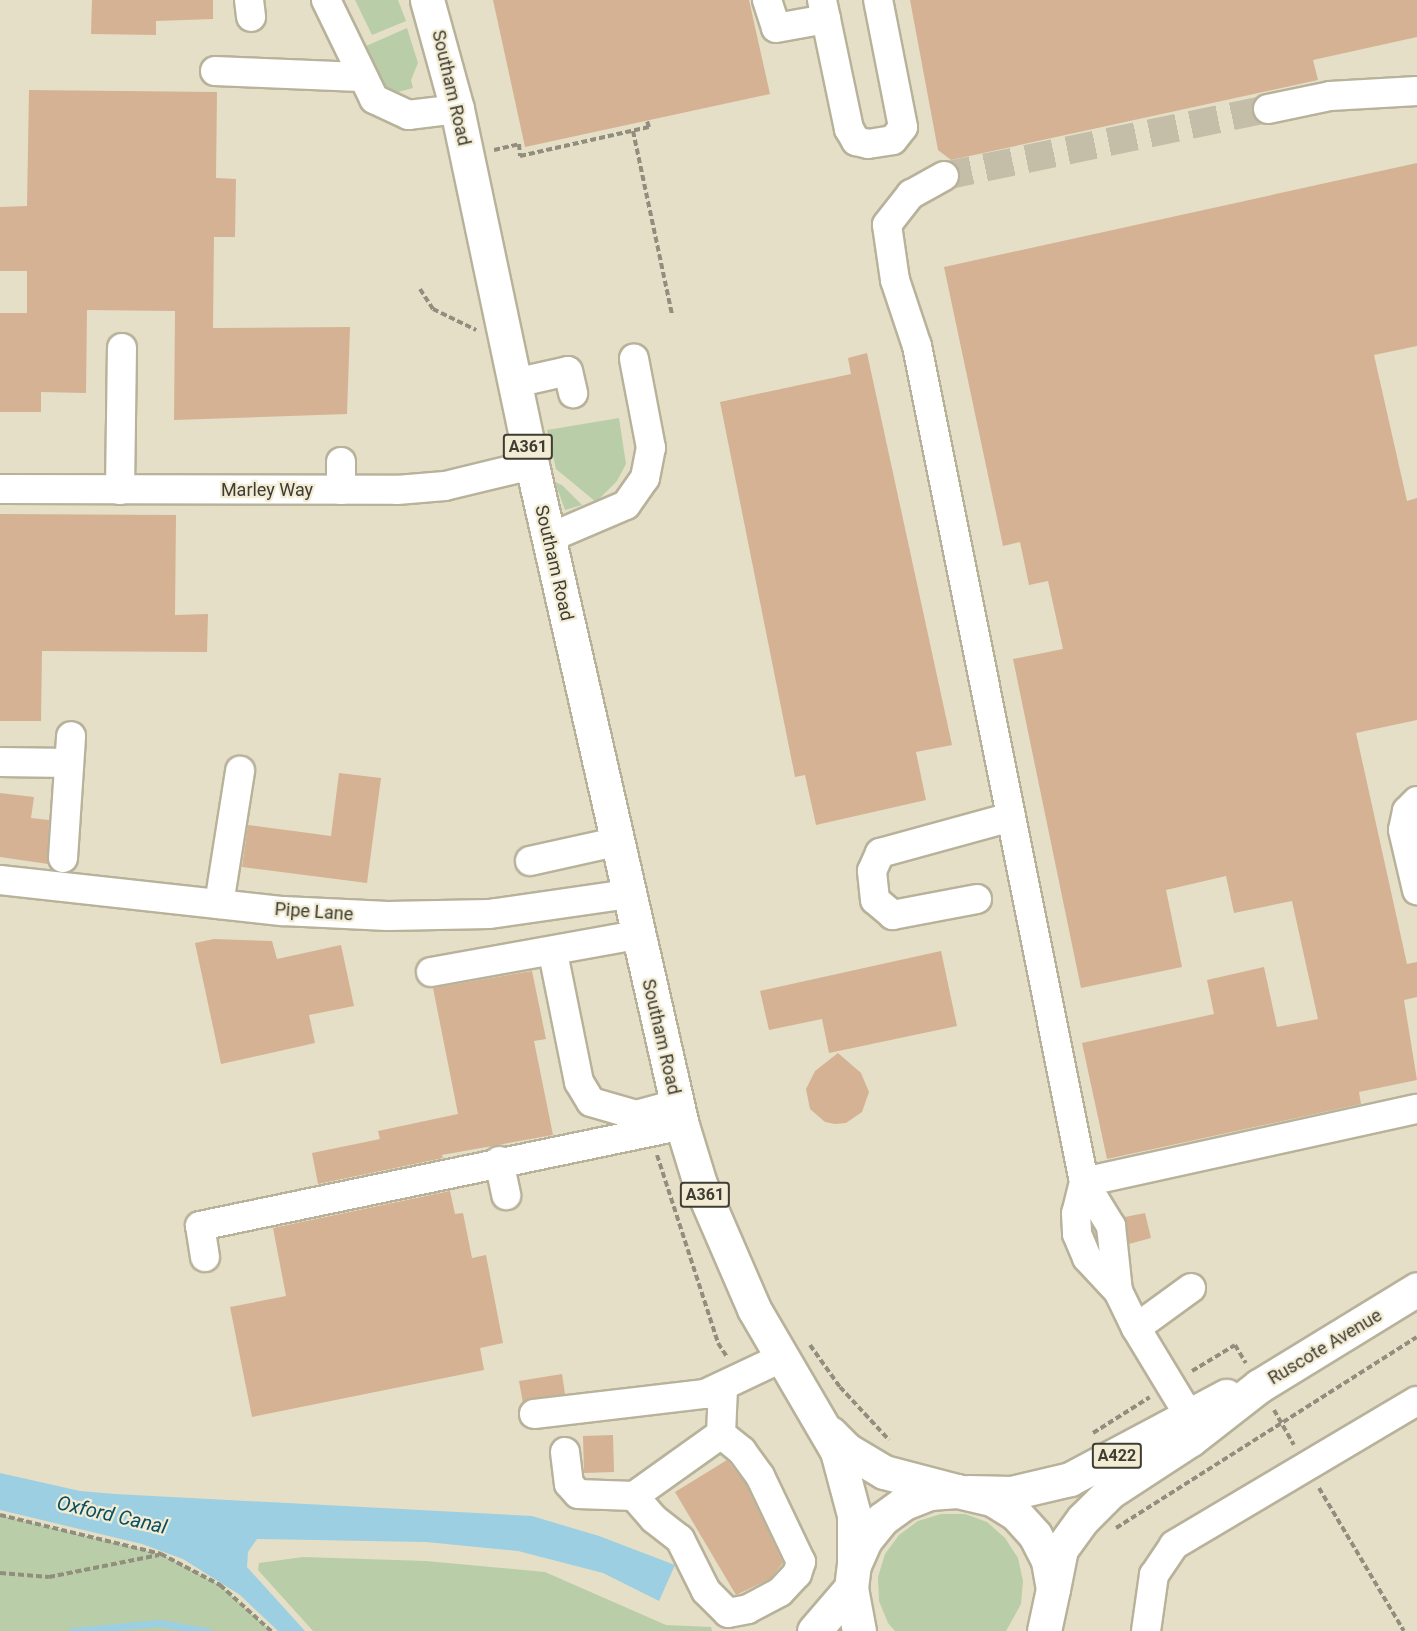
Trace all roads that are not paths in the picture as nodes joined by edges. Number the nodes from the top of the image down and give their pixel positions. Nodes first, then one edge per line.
1 (326, 0) edge
2 (428, 0) edge
3 (767, 0) edge
4 (878, 0) edge
5 (824, 10) edge
6 (215, 71) dead end
7 (360, 78) junction
8 (1417, 91) edge
9 (1268, 109) tunnel mouth
10 (457, 110) junction
11 (944, 176) tunnel mouth
12 (122, 348) dead end
13 (634, 358) dead end
14 (515, 383) junction
15 (573, 393) dead end
16 (341, 462) dead end
17 (532, 465) junction
18 (0, 489) edge
19 (120, 490) junction
20 (342, 490) junction
21 (549, 538) junction
22 (0, 762) edge
23 (240, 771) dead end
24 (1417, 801) edge
25 (1011, 817) junction
26 (616, 842) junction
27 (63, 858) dead end
28 (530, 861) dead end
29 (0, 880) edge
30 (1417, 890) edge
31 (628, 894) junction
32 (977, 899) dead end
33 (219, 904) junction
34 (637, 935) junction
35 (553, 952) junction
36 (431, 972) dead end
37 (1417, 1108) edge
38 (680, 1115) junction
39 (499, 1161) junction
40 (1084, 1182) junction
41 (506, 1195) dead end
42 (206, 1257) dead end
43 (1191, 1288) dead end
44 (1417, 1289) edge
45 (1404, 1304) edge
46 (1136, 1328) junction
47 (795, 1350) junction
48 (1259, 1386) junction
49 (723, 1389) junction
50 (1417, 1401) edge
51 (534, 1414) dead end
52 (1188, 1414) junction
53 (829, 1432) junction
54 (721, 1434) junction
55 (565, 1452) dead end
56 (961, 1491) junction
57 (634, 1496) junction
58 (852, 1576) junction
59 (1053, 1589) junction
60 (1045, 1630) edge
61 (814, 1631) edge
62 (859, 1631) edge
63 (1146, 1631) edge

1 - 7 street
2 - 10 main road, Southam Road / A361
3 - 5 street
4 - 5 street
6 - 7 street
7 - 10 street
8 - 9 street
10 - 14 main road, Southam Road / A361
11 - 25 street
12 - 19 street
13 - 21 street
14 - 15 street
14 - 17 main road, Southam Road / A361
16 - 20 street
17 - 20 street, Marley Way
17 - 21 main road, Southam Road / A361
18 - 19 street, Marley Way
19 - 20 street, Marley Way
21 - 26 main road, Southam Road / A361
22 - 27 street
23 - 33 street
24 - 30 street
25 - 32 street
25 - 40 street
26 - 28 street
26 - 31 main road, Southam Road / A361
29 - 33 street, Pipe Lane
31 - 33 street, Pipe Lane
31 - 34 main road, Southam Road / A361
34 - 35 street
34 - 38 main road, Southam Road / A361
35 - 36 street
35 - 38 street
37 - 40 street
38 - 39 street
38 - 47 main road, Southam Road / A361
39 - 41 street
39 - 42 street
40 - 46 street
43 - 46 street
44 - 45 main road, Ruscote Avenue / A422
45 - 48 main road, Ruscote Avenue / A422
46 - 52 street
47 - 49 street
47 - 53 main road, Southam Road / A361
48 - 52 main road, Ruscote Avenue / A422
48 - 59 main road, Ruscote Avenue / A422
49 - 51 street
49 - 54 street
50 - 63 street
52 - 56 main road, Ruscote Avenue / A422
53 - 56 main road, Southam Road / A361
53 - 58 main road, Southam Road / A361
54 - 57 street
54 - 57 street
55 - 57 street
56 - 58 main road
56 - 59 main road
58 - 61 main road
58 - 62 main road, Southam Road
59 - 60 main road, Ruscote Avenue

